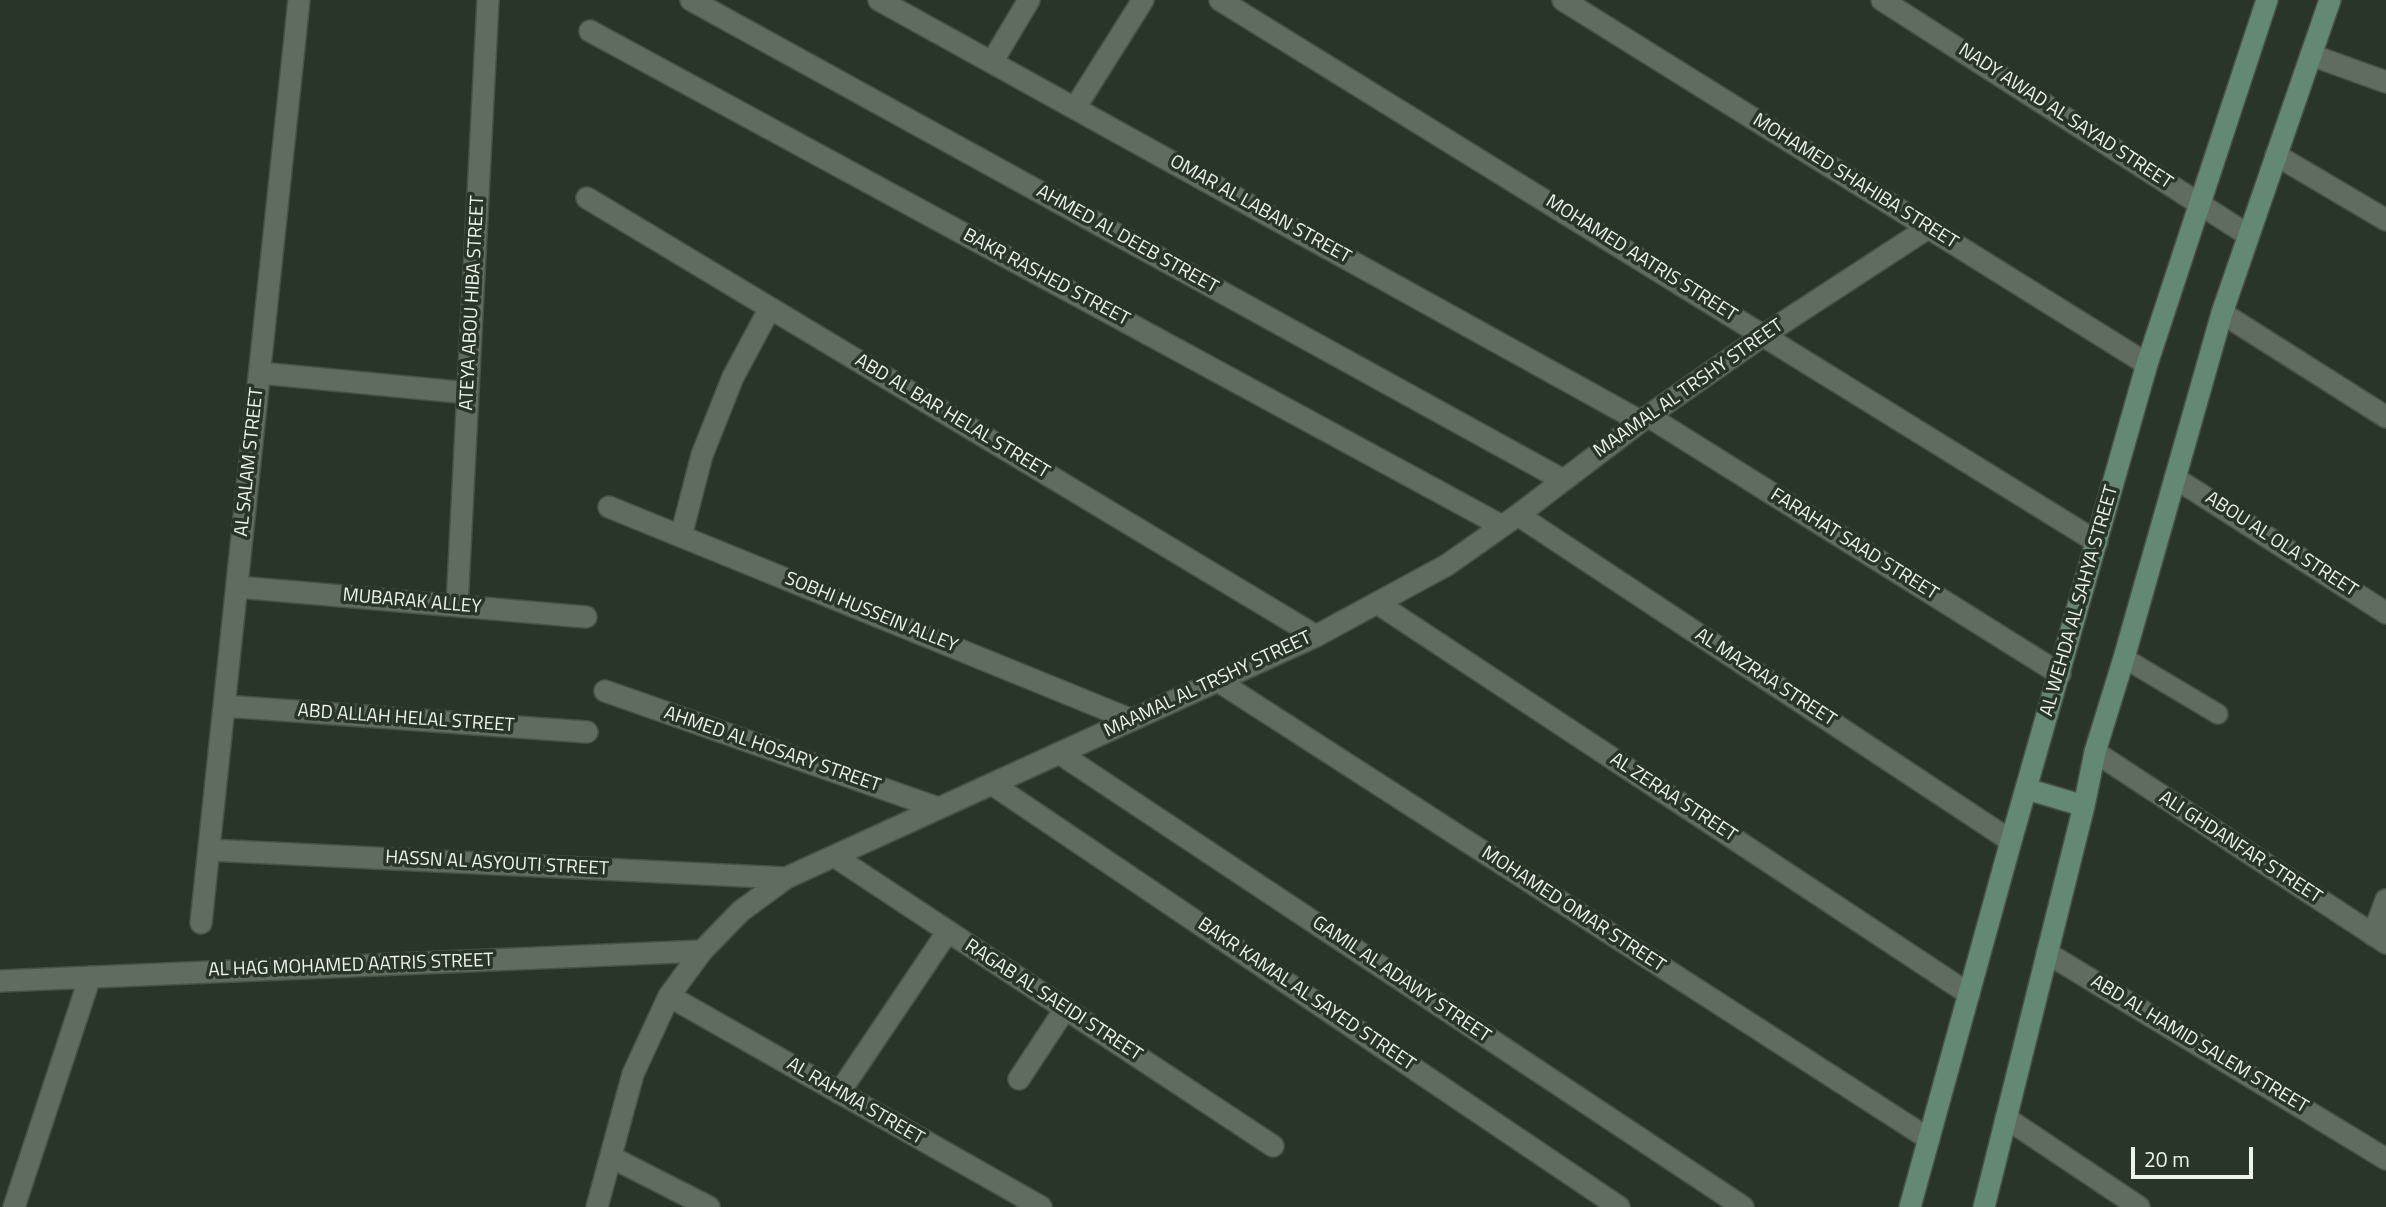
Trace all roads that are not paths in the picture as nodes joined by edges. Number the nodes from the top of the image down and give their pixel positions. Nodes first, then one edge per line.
1 (299, 0) edge
2 (488, 0) edge
3 (691, 0) edge
4 (879, 0) edge
5 (1029, 0) edge
6 (1143, 0) edge
7 (1220, 0) edge
8 (1563, 0) edge
9 (1882, 0) edge
10 (2266, 0) edge
11 (2330, 0) edge
12 (590, 31) dead end
13 (2311, 55) junction
14 (992, 62) junction
15 (2386, 82) edge
16 (1076, 108) junction
17 (2276, 155) junction
18 (587, 198) dead end
19 (2200, 204) junction
20 (2386, 220) edge
21 (1928, 228) junction
22 (2248, 235) junction
23 (770, 307) junction
24 (2222, 313) junction
25 (1764, 335) junction
26 (2147, 363) junction
27 (260, 373) junction
28 (468, 393) junction
29 (2386, 416) edge
30 (1644, 418) junction
31 (2175, 478) junction
32 (1563, 480) junction
33 (609, 507) dead end
34 (1510, 520) junction
35 (681, 536) junction
36 (2097, 542) junction
37 (237, 587) junction
38 (1377, 603) junction
39 (457, 606) junction
40 (2386, 613) edge
41 (586, 617) dead end
42 (1316, 636) junction
43 (2124, 658) junction
44 (2060, 674) junction
45 (1218, 681) junction
46 (605, 691) dead end
47 (224, 706) junction
48 (2218, 714) dead end
49 (1132, 720) junction
50 (587, 732) dead end
51 (2095, 752) junction
52 (1059, 753) junction
53 (992, 784) junction
54 (2027, 789) junction
55 (2084, 806) junction
56 (938, 808) junction
57 (2011, 841) junction
58 (209, 850) junction
59 (834, 856) junction
60 (786, 878) junction
61 (2386, 900) edge
62 (201, 923) dead end
63 (948, 931) junction
64 (2380, 939) edge
65 (702, 951) junction
66 (2048, 953) junction
67 (90, 977) junction
68 (0, 981) edge
69 (1969, 994) junction
70 (669, 996) junction
71 (1065, 1009) junction
72 (1019, 1079) dead end
73 (839, 1093) junction
74 (2006, 1118) junction
75 (1929, 1139) junction
76 (1273, 1146) dead end
77 (611, 1157) junction
78 (2386, 1159) edge
79 (13, 1207) edge
80 (597, 1207) edge
81 (709, 1207) edge
82 (1041, 1207) edge
83 (1619, 1207) edge
84 (1743, 1207) edge
85 (1910, 1207) edge
86 (1984, 1207) edge
87 (2139, 1207) edge

1 - 27 street, AL SALAM STREET
2 - 28 street, ATEYA ABOU HIBA STREET
3 - 32 street, AHMED AL DEEB STREET
4 - 14 street, OMAR AL LABAN STREET
5 - 14 street
6 - 16 street
7 - 25 street, MOHAMED AATRIS STREET
8 - 21 street, MOHAMED SHAHIBA STREET
9 - 19 street, NADY AWAD AL SAYAD STREET
10 - 19 street, AL WEHDA AL SAHYA STREET
11 - 13 street
12 - 34 street, BAKR RASHED STREET
13 - 15 street
13 - 17 street
14 - 16 street, OMAR AL LABAN STREET
16 - 30 street, OMAR AL LABAN STREET
17 - 20 street
17 - 22 street
18 - 23 street, ABD AL BAR HELAL STREET
19 - 22 street, NADY AWAD AL SAYAD STREET
19 - 26 street, AL WEHDA AL SAHYA STREET
21 - 25 street, MAAMAL AL TRSHY STREET
21 - 26 street, MOHAMED SHAHIBA STREET
22 - 24 street
23 - 35 street
23 - 42 street, ABD AL BAR HELAL STREET
24 - 29 street
24 - 31 street
25 - 30 street, MAAMAL AL TRSHY STREET
25 - 36 street, MOHAMED AATRIS STREET
26 - 36 street, AL WEHDA AL SAHYA STREET
27 - 28 street
27 - 37 street, AL SALAM STREET
28 - 39 street, ATEYA ABOU HIBA STREET
30 - 32 street, MAAMAL AL TRSHY STREET
30 - 44 street, FARAHAT SAAD STREET
31 - 40 street, ABOU AL OLA STREET
31 - 43 street
32 - 34 street, MAAMAL AL TRSHY STREET
33 - 35 street, SOBHI HUSSEIN ALLEY
34 - 38 street, MAAMAL AL TRSHY STREET
34 - 57 street, AL MAZRAA STREET
35 - 49 street, SOBHI HUSSEIN ALLEY
36 - 44 street, AL WEHDA AL SAHYA STREET
37 - 39 street, MUBARAK ALLEY
37 - 47 street, AL SALAM STREET
38 - 42 street, MAAMAL AL TRSHY STREET
38 - 69 street, AL ZERAA STREET
39 - 41 street, MUBARAK ALLEY
42 - 45 street, MAAMAL AL TRSHY STREET
43 - 48 lane
43 - 51 street
44 - 54 street, AL WEHDA AL SAHYA STREET
45 - 49 street, MAAMAL AL TRSHY STREET
45 - 75 street, MOHAMED OMAR STREET
46 - 56 street, AHMED AL HOSARY STREET
47 - 50 street, ABD ALLAH HELAL STREET
47 - 58 street, AL SALAM STREET
49 - 52 street, MAAMAL AL TRSHY STREET
51 - 55 street
51 - 64 street, ALI GHDANFAR STREET
52 - 53 street, MAAMAL AL TRSHY STREET
52 - 84 street, GAMIL AL ADAWY STREET
53 - 56 street, MAAMAL AL TRSHY STREET
53 - 83 street, BAKR KAMAL AL SAYED STREET
54 - 55 street
54 - 57 street, AL WEHDA AL SAHYA STREET
55 - 66 street
56 - 59 street, MAAMAL AL TRSHY STREET
57 - 69 street, AL WEHDA AL SAHYA STREET
58 - 60 street, HASSN AL ASYOUTI STREET
58 - 62 street, AL SALAM STREET
59 - 60 street, MAAMAL AL TRSHY STREET
59 - 63 street, RAGAB AL SAEIDI STREET
60 - 65 street, MAAMAL AL TRSHY STREET
61 - 64 street
63 - 71 street, RAGAB AL SAEIDI STREET
63 - 73 street
65 - 67 street, AL HAG MOHAMED AATRIS STREET
65 - 70 street, MAAMAL AL TRSHY STREET
66 - 74 street
66 - 78 street, ABD AL HAMID SALEM STREET
67 - 68 street, AL HAG MOHAMED AATRIS STREET
67 - 79 street
69 - 75 street, AL WEHDA AL SAHYA STREET
70 - 73 street, AL RAHMA STREET
70 - 77 street, MAAMAL AL TRSHY STREET
71 - 72 street
71 - 76 street, RAGAB AL SAEIDI STREET
73 - 82 street, AL RAHMA STREET
74 - 86 street
74 - 87 street
75 - 85 street, AL WEHDA AL SAHYA STREET
77 - 80 street, MAAMAL AL TRSHY STREET
77 - 81 street

